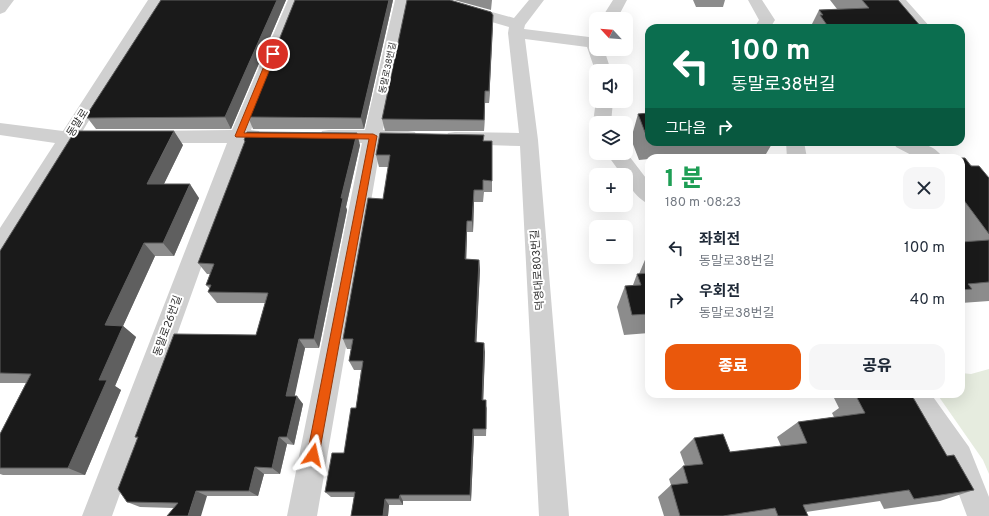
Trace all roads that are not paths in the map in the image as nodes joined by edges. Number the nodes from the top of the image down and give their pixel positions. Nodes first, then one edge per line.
1 (7, 0) edge
2 (155, 0) edge
3 (295, 0) edge
4 (402, 0) edge
5 (430, 0) edge
6 (537, 0) edge
7 (620, 0) edge
8 (755, 0) edge
9 (898, 0) edge
10 (0, 9) edge
11 (613, 12) edge
12 (764, 24) edge
13 (919, 24) edge
14 (517, 29) junction
15 (589, 41) edge
16 (0, 129) edge
17 (239, 136) junction
18 (270, 136) edge
19 (310, 136) edge
20 (373, 136) junction
21 (69, 138) junction
22 (529, 140) junction
23 (910, 146) edge
24 (926, 154) edge
25 (621, 160) edge
26 (645, 191) edge
27 (0, 246) edge
28 (919, 398) edge
29 (97, 516) edge
30 (302, 516) edge
31 (554, 516) edge
32 (982, 516) edge

1 - 10 street
2 - 21 street, 동말로
3 - 17 street
4 - 20 street, 동말로38번길
5 - 14 street
6 - 14 street
7 - 11 street
8 - 12 street
9 - 13 street
14 - 15 street
14 - 22 street, 덕영대로803번길
16 - 21 street
17 - 18 street
17 - 21 street
17 - 29 street, 동말로26번길
19 - 20 street
20 - 22 street
20 - 30 street
21 - 27 street, 동말로
22 - 31 street, 덕영대로803번길
23 - 24 street
25 - 26 street
28 - 32 street

